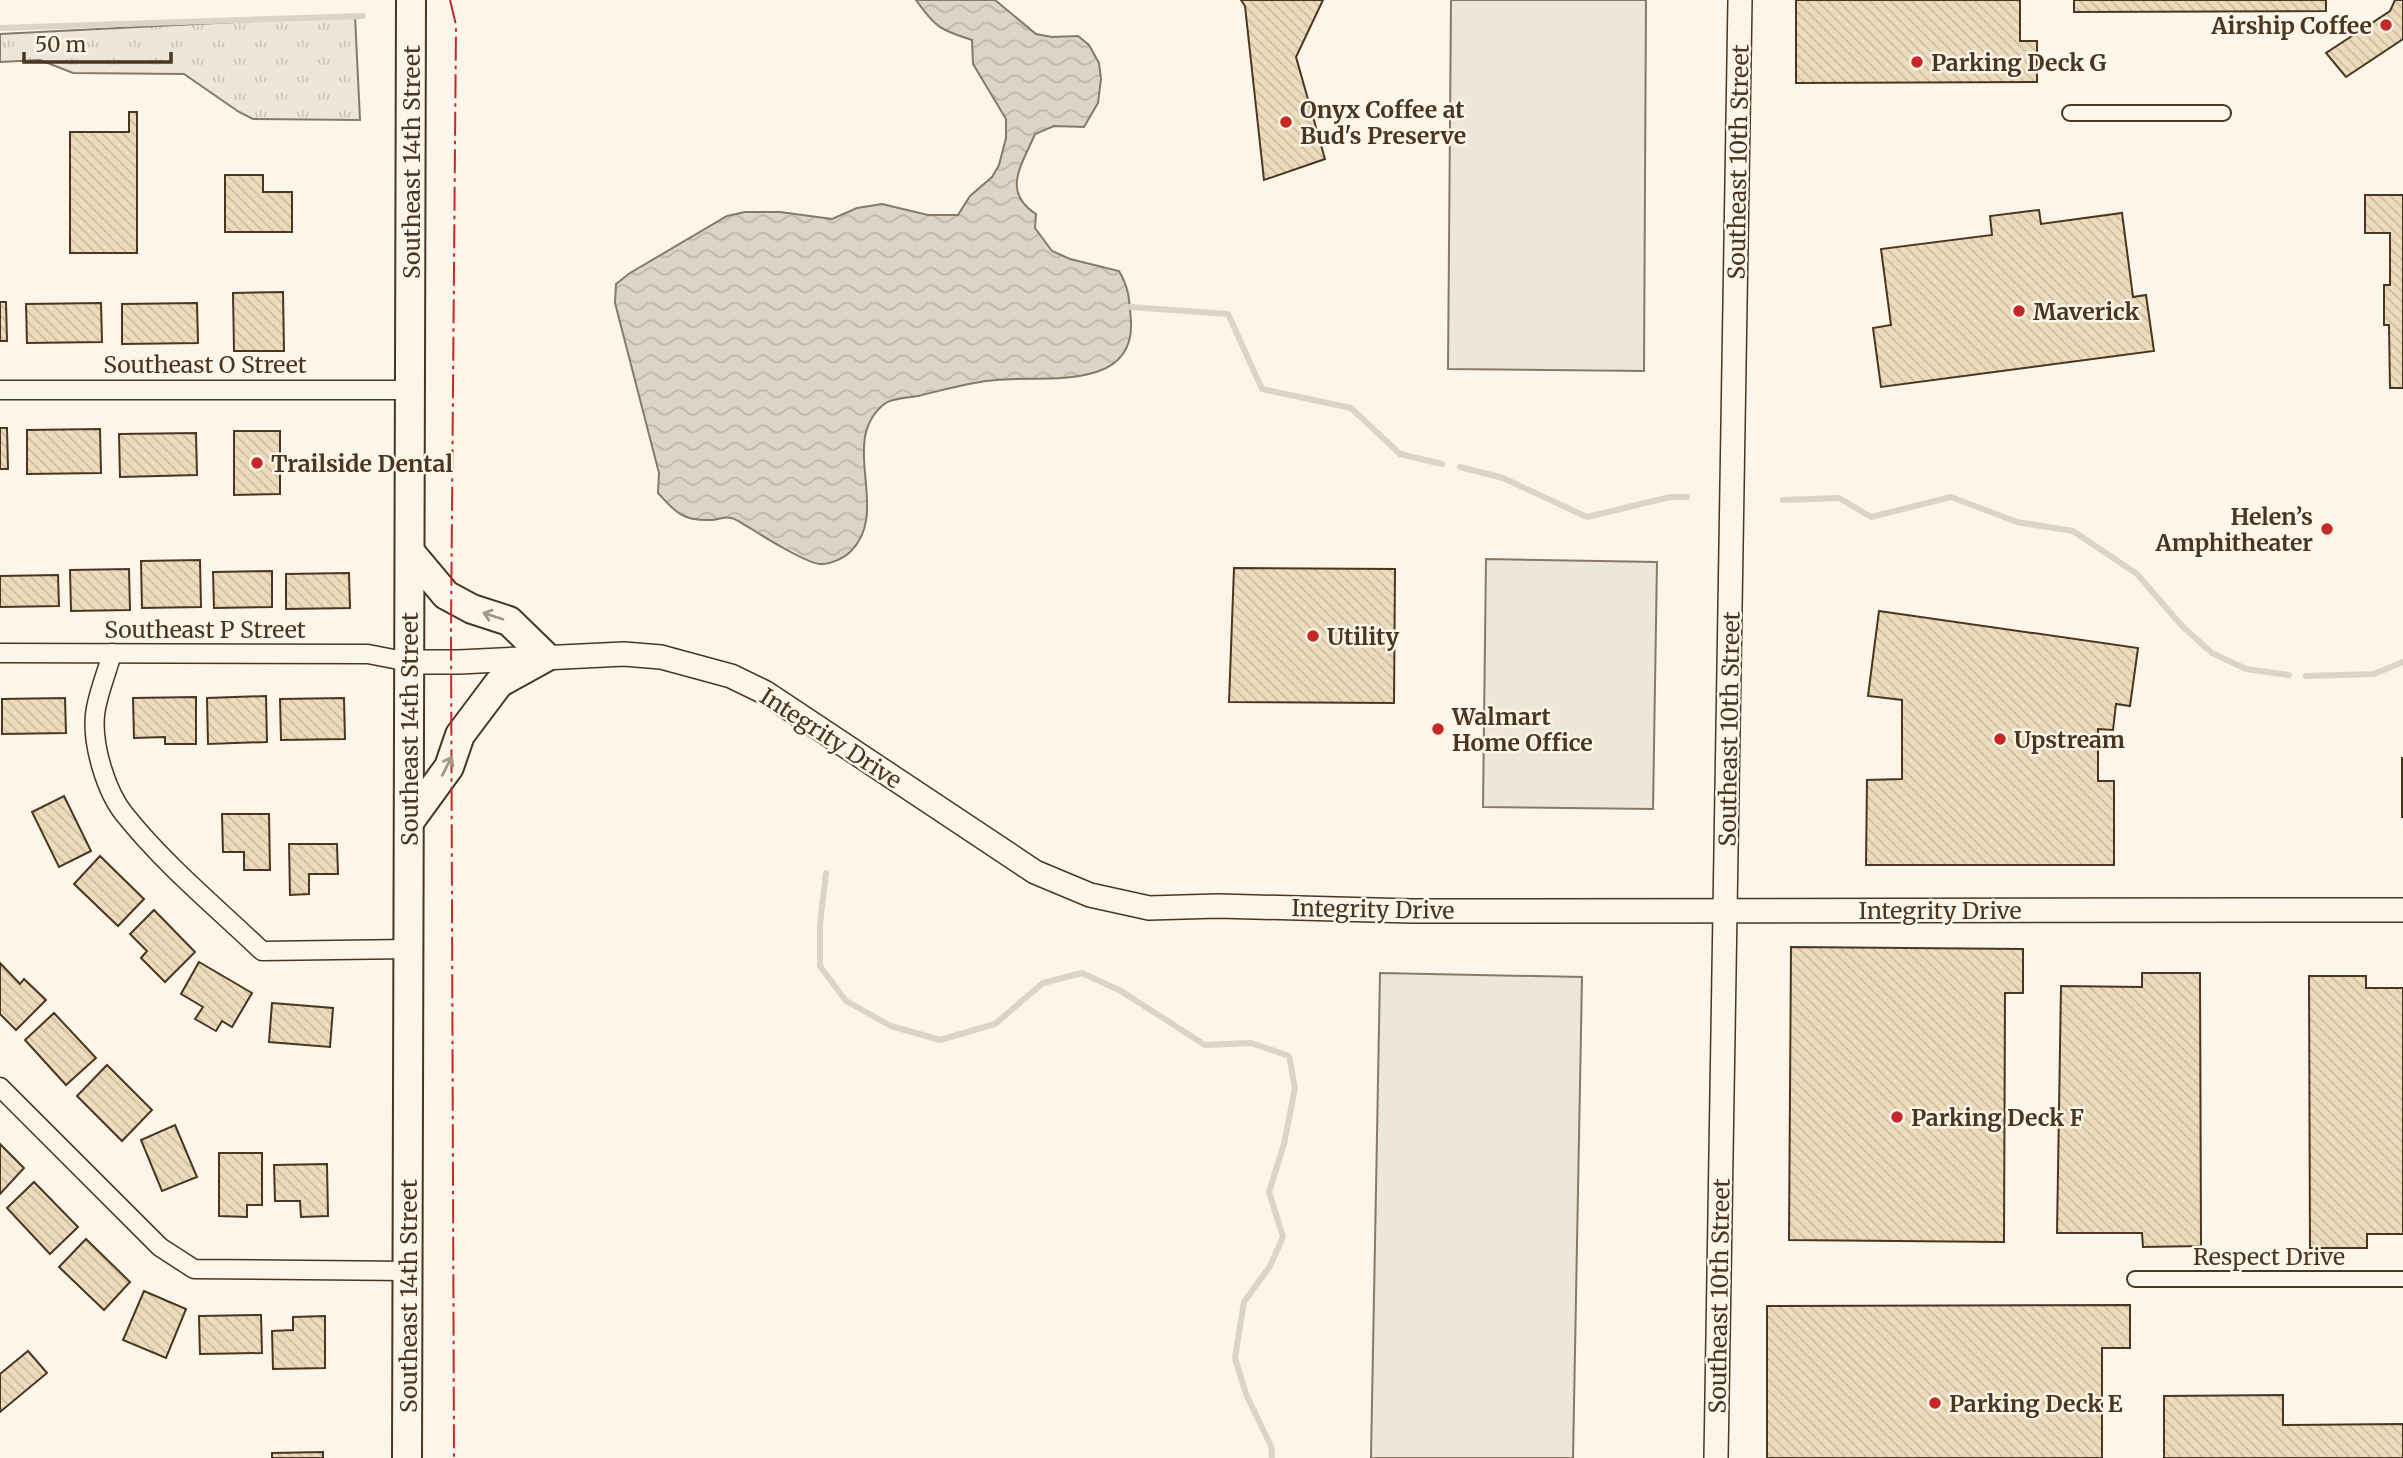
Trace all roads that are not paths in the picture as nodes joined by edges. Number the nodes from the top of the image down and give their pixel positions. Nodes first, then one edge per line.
1 (411, 0) edge
2 (1740, 0) edge
3 (2070, 113) dead end
4 (2223, 113) dead end
5 (0, 390) edge
6 (410, 390) junction
7 (410, 552) junction
8 (0, 653) edge
9 (112, 653) junction
10 (546, 657) junction
11 (410, 662) junction
12 (409, 822) junction
13 (2403, 910) edge
14 (1725, 911) junction
15 (409, 949) junction
16 (0, 1087) edge
17 (408, 1271) junction
18 (2135, 1279) dead end
19 (2403, 1279) edge
20 (407, 1458) edge
21 (1716, 1458) edge

1 - 6 main road, Southeast 14th Street
2 - 14 street, Southeast 10th Street
3 - 4 street
5 - 6 street, Southeast O Street
6 - 7 main road, Southeast 14th Street
10 -> 7 main road
7 - 11 main road, Southeast 14th Street
8 - 9 street, Southeast P Street
9 - 11 street, Southeast P Street
9 - 15 street
10 - 11 street, Integrity Drive
12 -> 10 main road
10 - 14 street, Integrity Drive
11 - 12 main road, Southeast 14th Street
12 - 15 main road, Southeast 14th Street
13 - 14 street, Integrity Drive
14 - 21 street, Southeast 10th Street
15 - 17 main road, Southeast 14th Street
16 - 17 street
17 - 20 main road, Southeast 14th Street
18 - 19 street, Respect Drive

